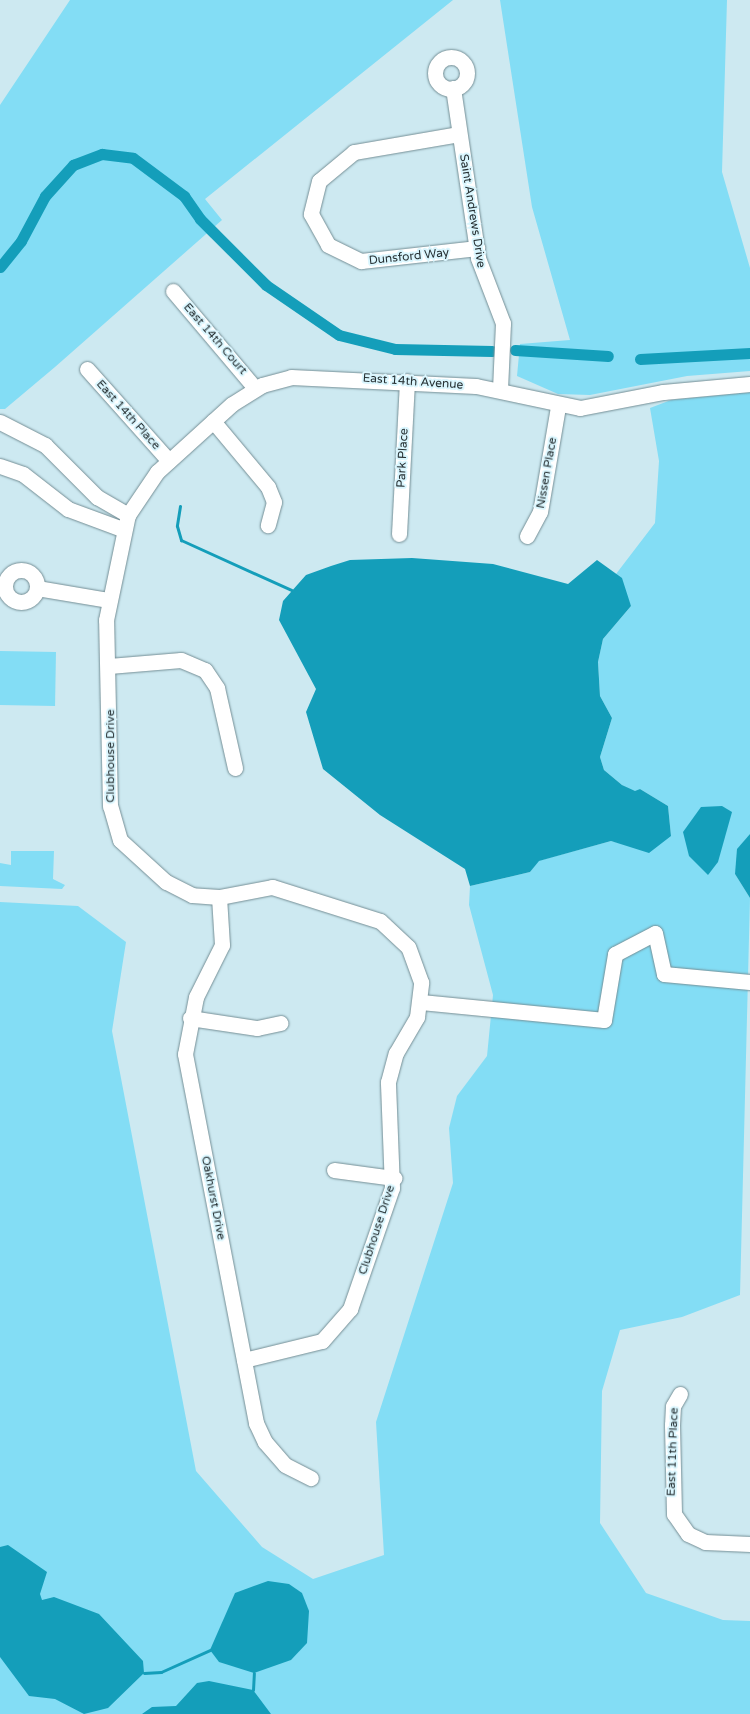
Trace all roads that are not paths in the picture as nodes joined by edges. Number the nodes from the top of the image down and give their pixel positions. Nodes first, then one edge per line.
1 (453, 88) dead end
2 (459, 134) junction
3 (477, 248) junction
4 (173, 291) dead end
5 (87, 369) dead end
6 (407, 381) junction
7 (750, 384) edge
8 (255, 388) junction
9 (500, 390) junction
10 (558, 407) junction
11 (213, 421) junction
12 (0, 422) edge
13 (169, 461) junction
14 (0, 466) edge
15 (125, 522) junction
16 (268, 526) dead end
17 (399, 534) dead end
18 (526, 536) dead end
19 (37, 588) dead end
20 (109, 600) junction
21 (109, 666) junction
22 (235, 768) dead end
23 (219, 897) junction
24 (750, 982) edge
25 (421, 1002) junction
26 (190, 1018) junction
27 (280, 1023) dead end
28 (334, 1170) dead end
29 (394, 1178) junction
30 (244, 1360) junction
31 (680, 1394) dead end
32 (311, 1478) dead end
33 (750, 1544) edge

1 - 2 street, Saint Andrews Drive
2 - 3 street, Saint Andrews Drive
2 - 3 street, Dunsford Way
3 - 9 street, Saint Andrews Drive
4 - 8 street, East 14th Court
5 - 13 street, East 14th Place
6 - 8 street, East 14th Avenue
6 - 9 street, East 14th Avenue
6 - 17 street, Park Place
7 - 10 street, East 14th Avenue
8 - 11 street, East 14th Avenue
9 - 10 street, East 14th Avenue
10 - 18 street, Nissen Place
11 - 13 street, East 14th Avenue
11 - 16 street
12 - 15 street
13 - 15 street, East 14th Avenue
14 - 15 street
15 - 20 street, Clubhouse Drive
19 - 20 street
20 - 21 street, Clubhouse Drive
21 - 22 street
21 - 23 street, Clubhouse Drive
23 - 25 street, Clubhouse Drive
23 - 26 street, Oakhurst Drive
24 - 25 street
25 - 29 street, Clubhouse Drive
26 - 27 street
26 - 30 street, Oakhurst Drive
28 - 29 street
29 - 30 street, Clubhouse Drive
30 - 32 street, Oakhurst Drive
31 - 33 street, East 11th Place

